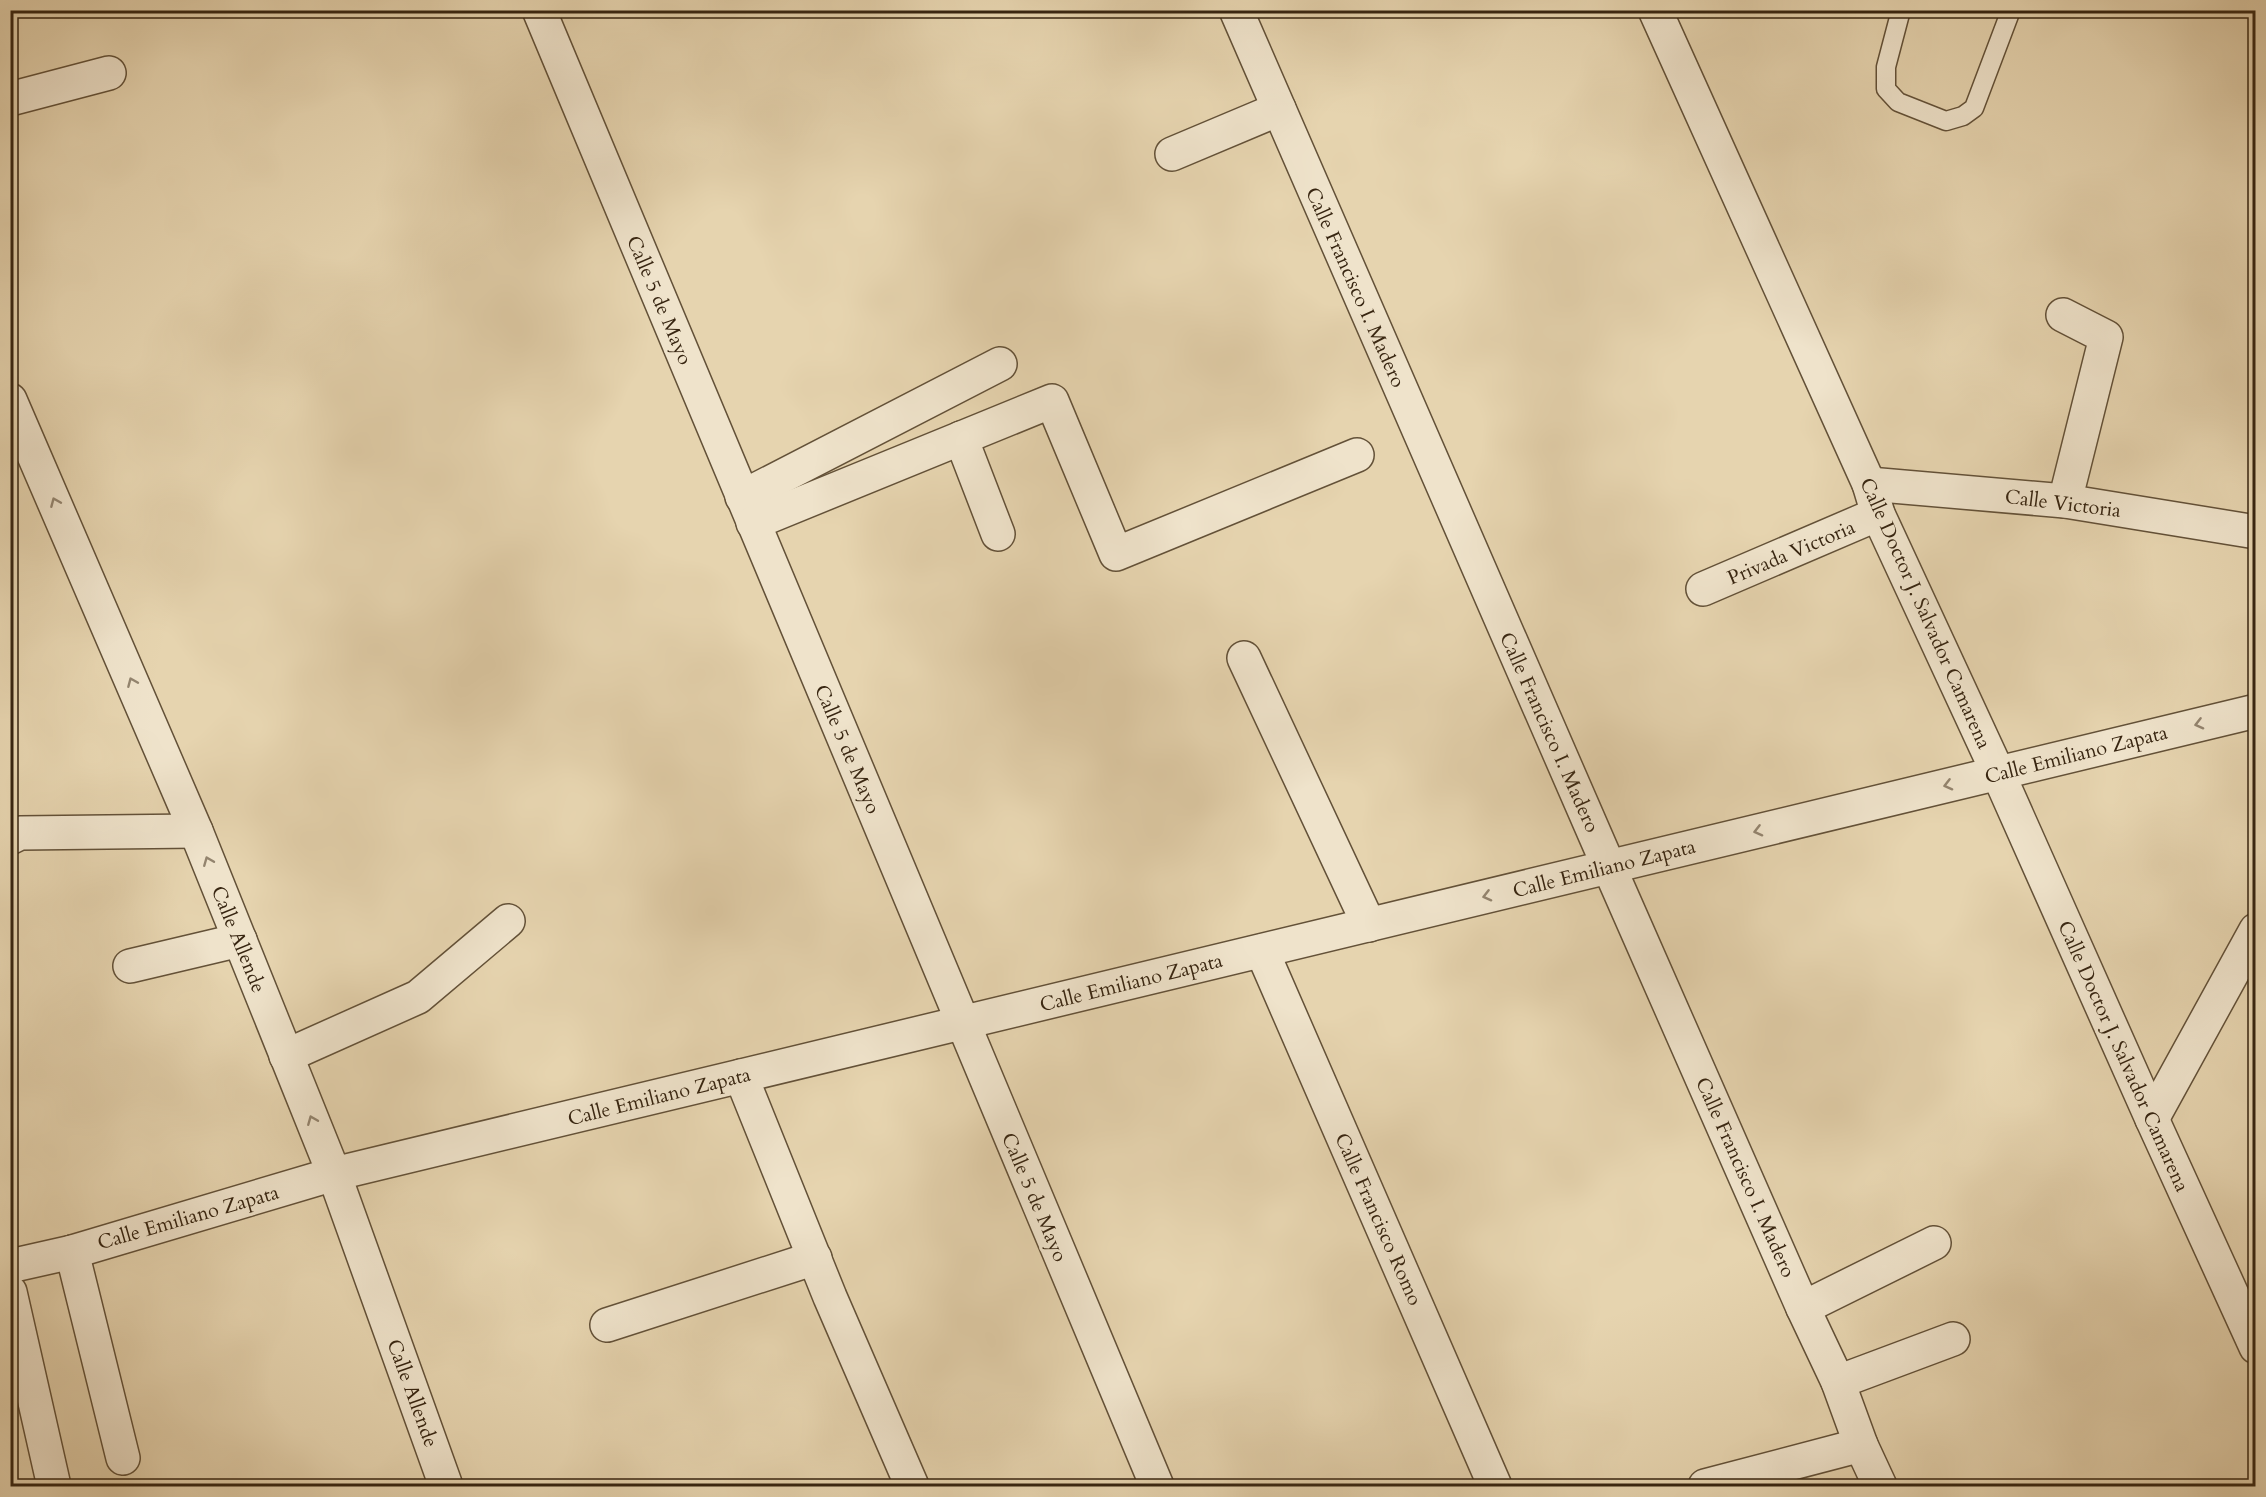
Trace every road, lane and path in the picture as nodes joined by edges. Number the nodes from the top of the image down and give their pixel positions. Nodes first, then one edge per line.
1 (539, 10) edge
2 (1236, 10) edge
3 (1655, 10) edge
4 (1900, 10) edge
5 (2011, 10) edge
6 (109, 73) dead end
7 (10, 99) edge
8 (1279, 109) junction
9 (1172, 154) dead end
10 (2063, 315) dead end
11 (1000, 364) dead end
12 (10, 400) edge
13 (961, 438) junction
14 (1357, 455) dead end
15 (1873, 499) junction
16 (2065, 501) junction
17 (748, 510) junction
18 (2256, 532) edge
19 (998, 534) dead end
20 (1703, 589) dead end
21 (1244, 658) dead end
22 (2256, 711) edge
23 (1998, 773) junction
24 (196, 831) junction
25 (10, 838) edge
26 (1609, 867) junction
27 (508, 921) dead end
28 (1369, 925) junction
29 (2256, 930) edge
30 (240, 940) junction
31 (1262, 951) junction
32 (130, 966) dead end
33 (962, 1023) junction
34 (286, 1056) junction
35 (741, 1076) junction
36 (2152, 1119) junction
37 (334, 1174) junction
38 (1934, 1243) dead end
39 (72, 1252) junction
40 (815, 1258) junction
41 (10, 1266) edge
42 (10, 1292) edge
43 (1803, 1308) junction
44 (607, 1325) dead end
45 (1953, 1339) dead end
46 (2256, 1347) edge
47 (1838, 1382) junction
48 (1861, 1445) junction
49 (123, 1458) dead end
50 (54, 1486) edge
51 (446, 1486) edge
52 (912, 1486) edge
53 (1157, 1486) edge
54 (1495, 1486) edge
55 (1705, 1486) edge
56 (1880, 1486) edge

1 - 17 street, Calle 5 de Mayo
2 - 8 street, Calle Francisco I. Madero
3 - 15 street, Calle Doctor J. Salvador Camarena
4 - 5 lane
6 - 7 street
8 - 9 street
8 - 26 street, Calle Francisco I. Madero
10 - 16 street
11 - 17 street
24 -> 12 street, Calle Allende
13 - 14 street
13 - 17 street
13 - 19 street
15 - 16 street, Calle Victoria
15 - 20 street, Privada Victoria
15 - 23 street, Calle Doctor J. Salvador Camarena
16 - 18 street, Calle Victoria
17 - 33 street, Calle 5 de Mayo
21 - 28 street
22 -> 23 street, Calle Emiliano Zapata
23 -> 26 street, Calle Emiliano Zapata
23 - 36 street, Calle Doctor J. Salvador Camarena
24 - 25 street
30 -> 24 street, Calle Allende
26 -> 28 street, Calle Emiliano Zapata
26 - 43 street, Calle Francisco I. Madero
27 - 34 street
28 - 31 street, Calle Emiliano Zapata
29 - 36 street
30 - 32 street
30 - 34 street, Calle Allende
31 - 33 street, Calle Emiliano Zapata
31 - 54 street, Calle Francisco Romo
33 - 35 street, Calle Emiliano Zapata
33 - 53 street, Calle 5 de Mayo
37 -> 34 street, Calle Allende
35 - 37 street, Calle Emiliano Zapata
35 - 40 street
36 - 46 street, Calle Doctor J. Salvador Camarena
37 - 39 street, Calle Emiliano Zapata
37 - 51 street, Calle Allende
38 - 43 street
39 - 41 street, Calle Emiliano Zapata
39 - 49 street
40 - 44 street
40 - 52 street
42 - 50 street
43 - 47 street, Calle Francisco I. Madero
45 - 47 street
47 - 48 street, Calle Francisco I. Madero
48 - 55 street
48 - 56 street, Calle Francisco I. Madero

